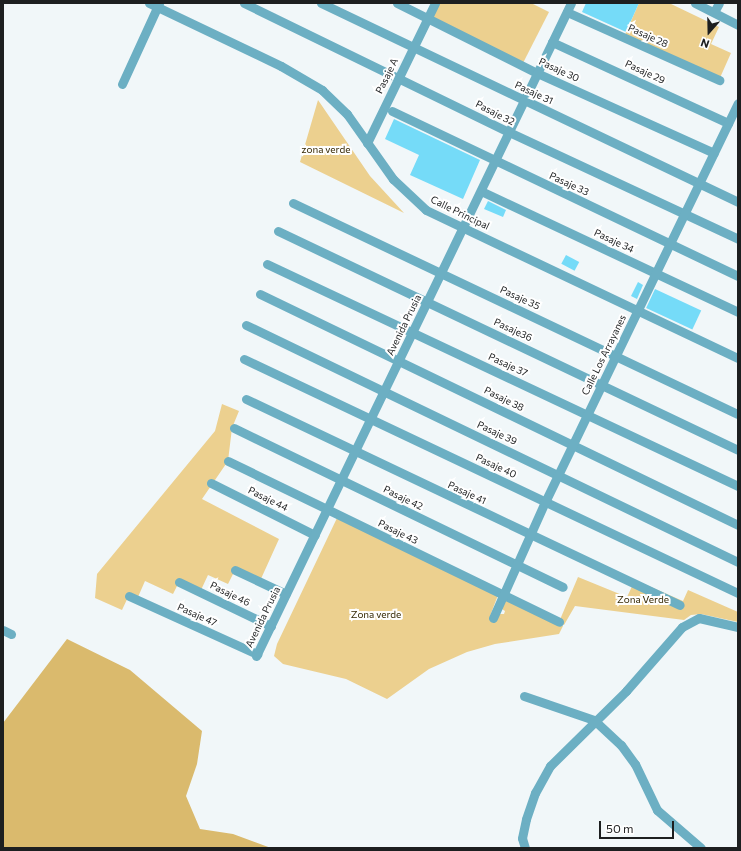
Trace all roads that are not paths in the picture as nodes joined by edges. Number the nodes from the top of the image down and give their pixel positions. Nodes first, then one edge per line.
1 (244, 3) edge
2 (321, 3) edge
3 (397, 3) edge
4 (435, 3) edge
5 (695, 3) edge
6 (719, 3) edge
7 (155, 4) edge
8 (569, 7) edge
9 (714, 12) junction
10 (428, 18) junction
11 (738, 24) edge
12 (552, 42) junction
13 (414, 47) junction
14 (537, 72) junction
15 (399, 77) junction
16 (719, 80) dead end
17 (122, 84) dead end
18 (524, 101) junction
19 (738, 103) edge
20 (392, 111) dead end
21 (728, 123) junction
22 (509, 132) junction
23 (367, 143) junction
24 (714, 153) junction
25 (495, 161) junction
26 (699, 183) junction
27 (481, 191) junction
28 (738, 202) edge
29 (293, 203) dead end
30 (685, 213) junction
31 (464, 227) junction
32 (278, 231) dead end
33 (738, 238) edge
34 (670, 243) junction
35 (267, 264) dead end
36 (441, 273) junction
37 (656, 273) junction
38 (738, 276) edge
39 (260, 294) dead end
40 (427, 302) junction
41 (638, 310) junction
42 (738, 312) edge
43 (246, 325) dead end
44 (412, 332) junction
45 (617, 356) junction
46 (738, 358) edge
47 (244, 359) dead end
48 (399, 361) junction
49 (603, 385) junction
50 (384, 392) junction
51 (246, 399) dead end
52 (588, 414) junction
53 (738, 414) edge
54 (370, 419) junction
55 (234, 428) dead end
56 (573, 445) junction
57 (738, 450) edge
58 (354, 452) junction
59 (228, 461) dead end
60 (558, 475) junction
61 (341, 480) junction
62 (211, 483) dead end
63 (738, 486) edge
64 (545, 502) junction
65 (326, 510) junction
66 (738, 525) edge
67 (315, 534) junction
68 (530, 535) junction
69 (738, 562) edge
70 (517, 564) junction
71 (235, 570) dead end
72 (179, 582) dead end
73 (563, 587) dead end
74 (738, 593) edge
75 (286, 594) junction
76 (129, 596) dead end
77 (503, 596) junction
78 (680, 605) dead end
79 (493, 618) dead end
80 (559, 622) dead end
81 (271, 626) junction
82 (738, 627) edge
83 (256, 655) joint
84 (524, 696) dead end
85 (594, 720) junction
86 (526, 848) edge
87 (701, 848) edge

1 - 15 street, Pasaje 32
2 - 13 street, Pasaje 31
3 - 10 street, Pasaje 30
4 - 10 street, Pasaje A
5 - 9 street
6 - 9 street
7 - 17 street
7 - 23 street, Calle Principal
8 - 12 street, Avenida Prusia
8 - 16 street, Pasaje 28
9 - 11 street
10 - 13 street, Pasaje A
10 - 14 street, Pasaje 30
12 - 14 street, Avenida Prusia
12 - 21 street, Pasaje 29
13 - 15 street, Pasaje A
13 - 18 street, Pasaje 31
14 - 18 street, Avenida Prusia
14 - 24 street, Pasaje 30
15 - 22 street, Pasaje 32
15 - 23 street, Pasaje A
18 - 22 street, Avenida Prusia
18 - 26 street, Pasaje 31
19 - 21 street, Calle Los Arrayanes
20 - 25 street, Pasaje 33
21 - 24 street, Calle Los Arrayanes
22 - 25 street, Avenida Prusia
22 - 30 street, Pasaje 32
23 - 31 street, Calle Principal
24 - 26 street, Calle Los Arrayanes
25 - 27 street, Avenida Prusia
25 - 34 street, Pasaje 33
26 - 28 street, Pasaje 31
26 - 30 street, Calle Los Arrayanes
27 - 31 street, Avenida Prusia
27 - 37 street, Pasaje 34
29 - 36 street, Pasaje 35
30 - 33 street, Pasaje 32
30 - 34 street, Calle Los Arrayanes
31 - 36 street, Avenida Prusia
31 - 41 street, Calle Principal
32 - 40 street, Pasaje36
34 - 37 street, Calle Los Arrayanes
34 - 38 street, Pasaje 33
35 - 44 street, Pasaje 37
36 - 40 street, Avenida Prusia
36 - 45 street, Pasaje 35
37 - 41 street, Calle Los Arrayanes
37 - 42 street, Pasaje 34
39 - 48 street, Pasaje 38
40 - 44 street, Avenida Prusia
40 - 49 street, Pasaje36
41 - 45 street, Calle Los Arrayanes
41 - 46 street, Calle Principal
43 - 50 street, Pasaje 39
44 - 48 street, Avenida Prusia
44 - 52 street, Pasaje 37
45 - 49 street, Calle Los Arrayanes
45 - 53 street, Pasaje 35
47 - 54 street, Pasaje 40
48 - 50 street, Avenida Prusia
48 - 56 street, Pasaje 38
49 - 52 street, Calle Los Arrayanes
49 - 57 street, Pasaje36
50 - 54 street, Avenida Prusia
50 - 60 street, Pasaje 39
51 - 58 street, Pasaje 41
52 - 56 street, Calle Los Arrayanes
52 - 63 street, Pasaje 37
54 - 58 street, Avenida Prusia
54 - 64 street, Pasaje 40
55 - 61 street, Pasaje 42
56 - 60 street, Calle Los Arrayanes
56 - 66 street, Pasaje 38
58 - 61 street, Avenida Prusia
58 - 68 street, Pasaje 41
59 - 65 street, Pasaje 43
60 - 64 street, Calle Los Arrayanes
60 - 69 street, Pasaje 39
61 - 65 street, Avenida Prusia
61 - 70 street, Pasaje 42
62 - 67 street, Pasaje 44
64 - 68 street, Calle Los Arrayanes
64 - 74 street, Pasaje 40
65 - 67 street, Avenida Prusia
65 - 77 street, Pasaje 43
67 - 75 street, Avenida Prusia
68 - 70 street, Calle Los Arrayanes
68 - 78 street, Pasaje 41
70 - 73 street, Pasaje 42
70 - 77 street, Calle Los Arrayanes
71 - 75 street
72 - 81 street, Pasaje 46
75 - 81 street, Avenida Prusia
76 - 83 street, Pasaje 47
77 - 79 street, Calle Los Arrayanes
77 - 80 street, Pasaje 43
81 - 83 street, Avenida Prusia
82 - 85 street
84 - 85 street
85 - 86 street
85 - 87 street

